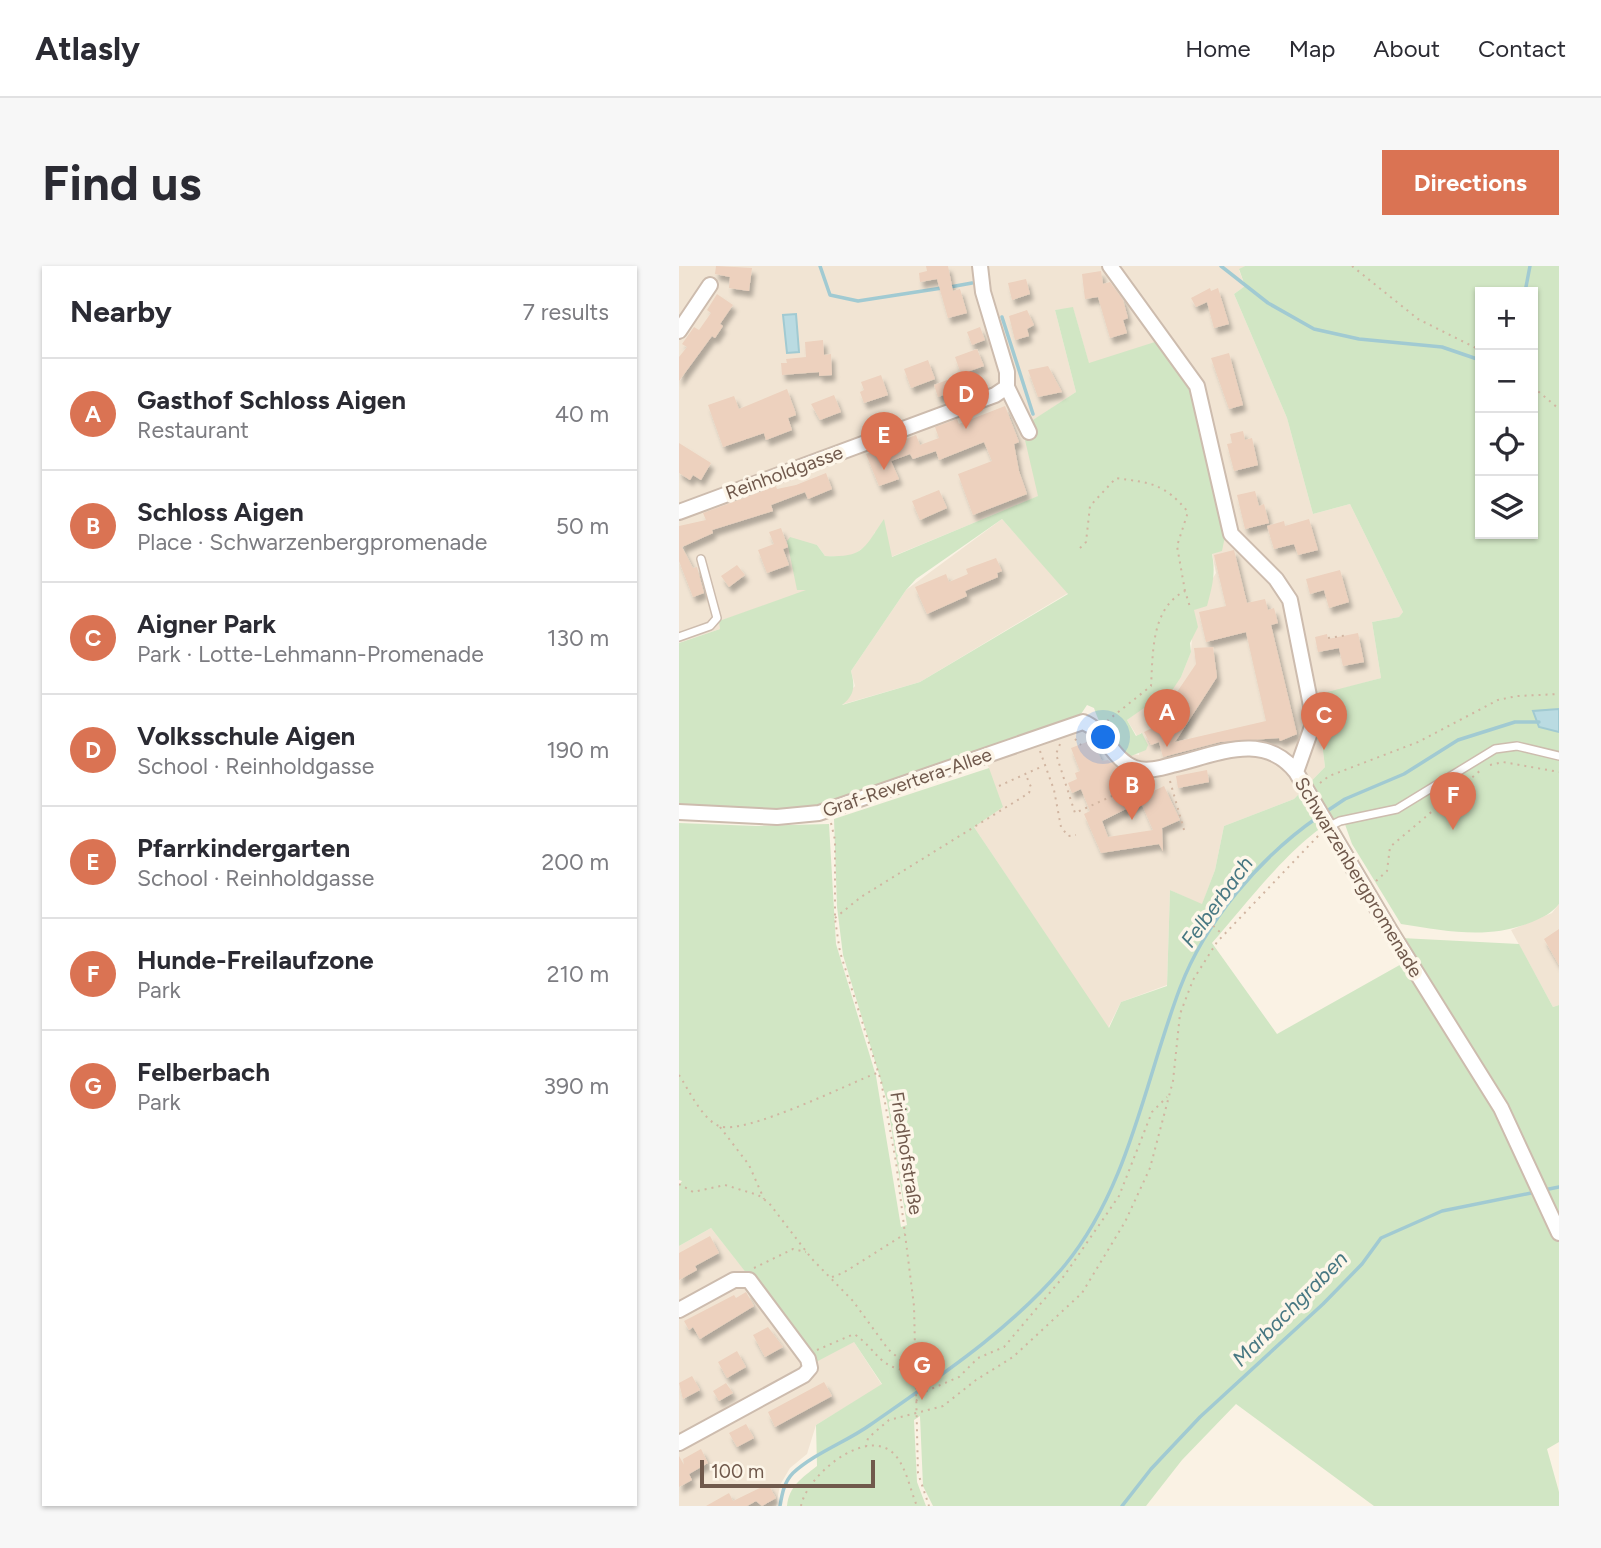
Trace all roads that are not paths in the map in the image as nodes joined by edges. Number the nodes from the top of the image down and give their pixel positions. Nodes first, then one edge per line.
1 (980, 266) edge
2 (1111, 266) edge
3 (710, 285) dead end
4 (679, 331) edge
5 (1007, 387) junction
6 (1029, 432) dead end
7 (679, 512) edge
8 (701, 559) dead end
9 (679, 637) edge
10 (1559, 756) edge
11 (1144, 769) joint
12 (1296, 772) junction
13 (679, 812) edge
14 (1323, 819) junction
15 (1559, 1233) edge
16 (679, 1310) edge
17 (679, 1443) edge

1 - 5 street
2 - 12 street
3 - 4 street
5 - 6 street
5 - 7 street, Reinholdgasse
8 - 9 lane
10 - 14 lane
11 - 12 street, Schwarzenbergpromenade
11 - 13 street, Graf-Revertera-Allee
12 - 14 street, Schwarzenbergpromenade
14 - 15 street, Schwarzenbergpromenade
16 - 17 street

